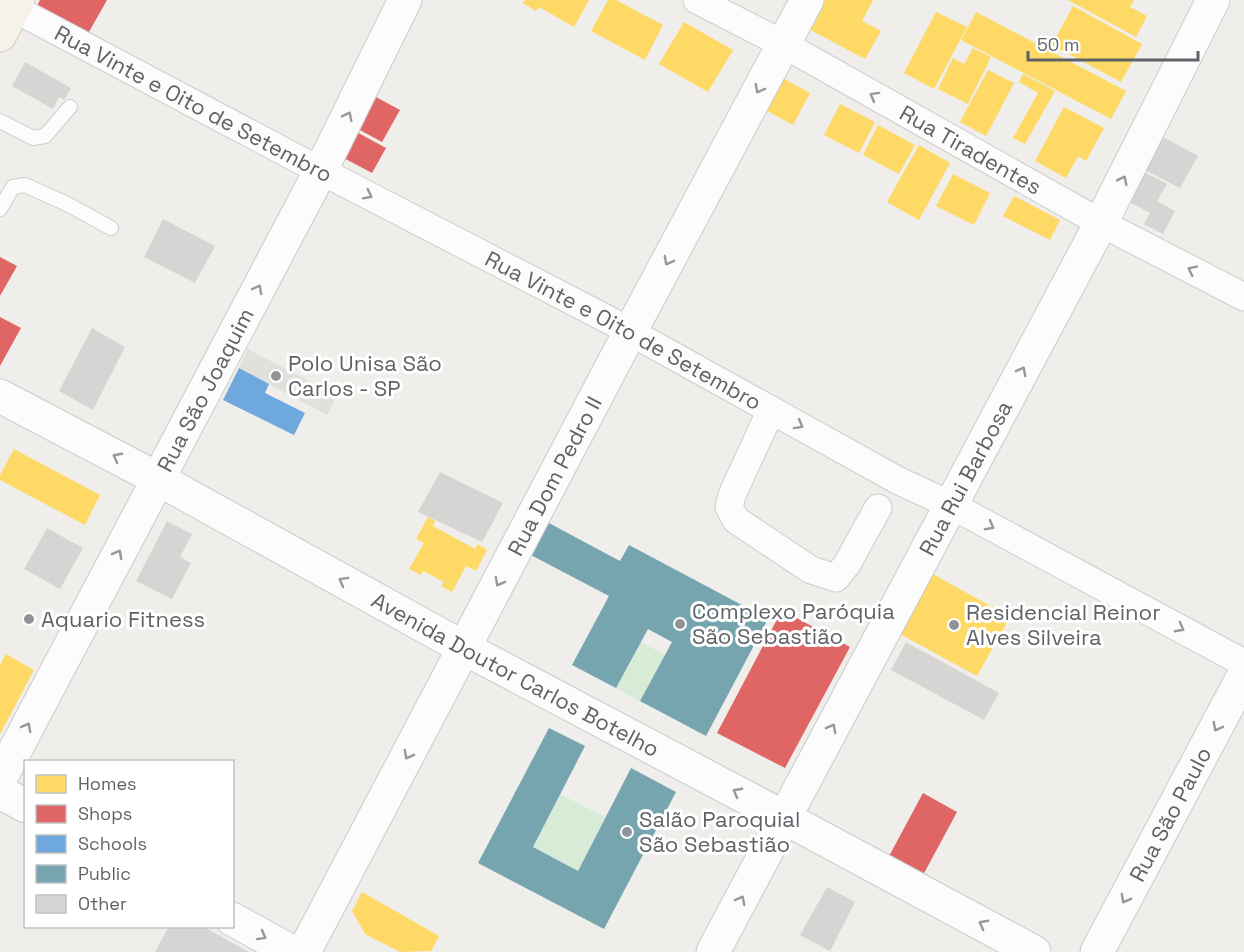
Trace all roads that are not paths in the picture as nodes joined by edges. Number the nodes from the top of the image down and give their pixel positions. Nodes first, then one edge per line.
1 (405, 0) edge
2 (698, 0) edge
3 (807, 0) edge
4 (1213, 0) edge
5 (8, 11) edge
6 (783, 44) junction
7 (70, 107) dead end
8 (0, 121) edge
9 (321, 170) junction
10 (0, 209) edge
11 (1101, 223) junction
12 (111, 228) dead end
13 (1244, 297) edge
14 (630, 332) junction
15 (0, 396) edge
16 (771, 410) junction
17 (158, 479) junction
18 (951, 505) junction
19 (878, 508) dead end
20 (464, 648) junction
21 (1244, 663) edge
22 (1244, 675) edge
23 (0, 779) edge
24 (0, 792) edge
25 (24, 805) edge
26 (785, 818) junction
27 (234, 920) edge
28 (292, 952) edge
29 (304, 952) edge
30 (713, 952) edge
31 (1034, 952) edge
32 (1097, 952) edge

9 -> 1 main road, Rua São Joaquim
2 - 6 street, Rua Tiradentes
3 - 6 main road, Rua Dom Pedro II
11 -> 4 main road, Rua Rui Barbosa
5 - 9 street, Rua Vinte e Oito de Setembro
11 -> 6 street, Rua Tiradentes
6 -> 14 main road, Rua Dom Pedro II
7 - 8 lane
9 -> 14 street, Rua Vinte e Oito de Setembro
17 -> 9 main road, Rua São Joaquim
10 - 12 lane
13 -> 11 street, Rua Tiradentes
18 -> 11 main road, Rua Rui Barbosa
14 - 16 street, Rua Vinte e Oito de Setembro
14 -> 20 main road, Rua Dom Pedro II
17 -> 15 main road, Avenida Doutor Carlos Botelho
16 -> 18 street, Rua Vinte e Oito de Setembro
16 - 19 street
20 -> 17 main road, Avenida Doutor Carlos Botelho
23 -> 17 main road, Rua São Joaquim
18 -> 21 street, Rua Vinte e Oito de Setembro
26 -> 18 main road, Rua Rui Barbosa
26 -> 20 main road, Avenida Doutor Carlos Botelho
20 -> 29 main road, Rua Dom Pedro II
22 -> 32 main road, Rua São Paulo
24 - 25 main road
30 -> 26 main road, Rua Rui Barbosa
31 -> 26 main road, Avenida Doutor Carlos Botelho
27 -> 28 main road

